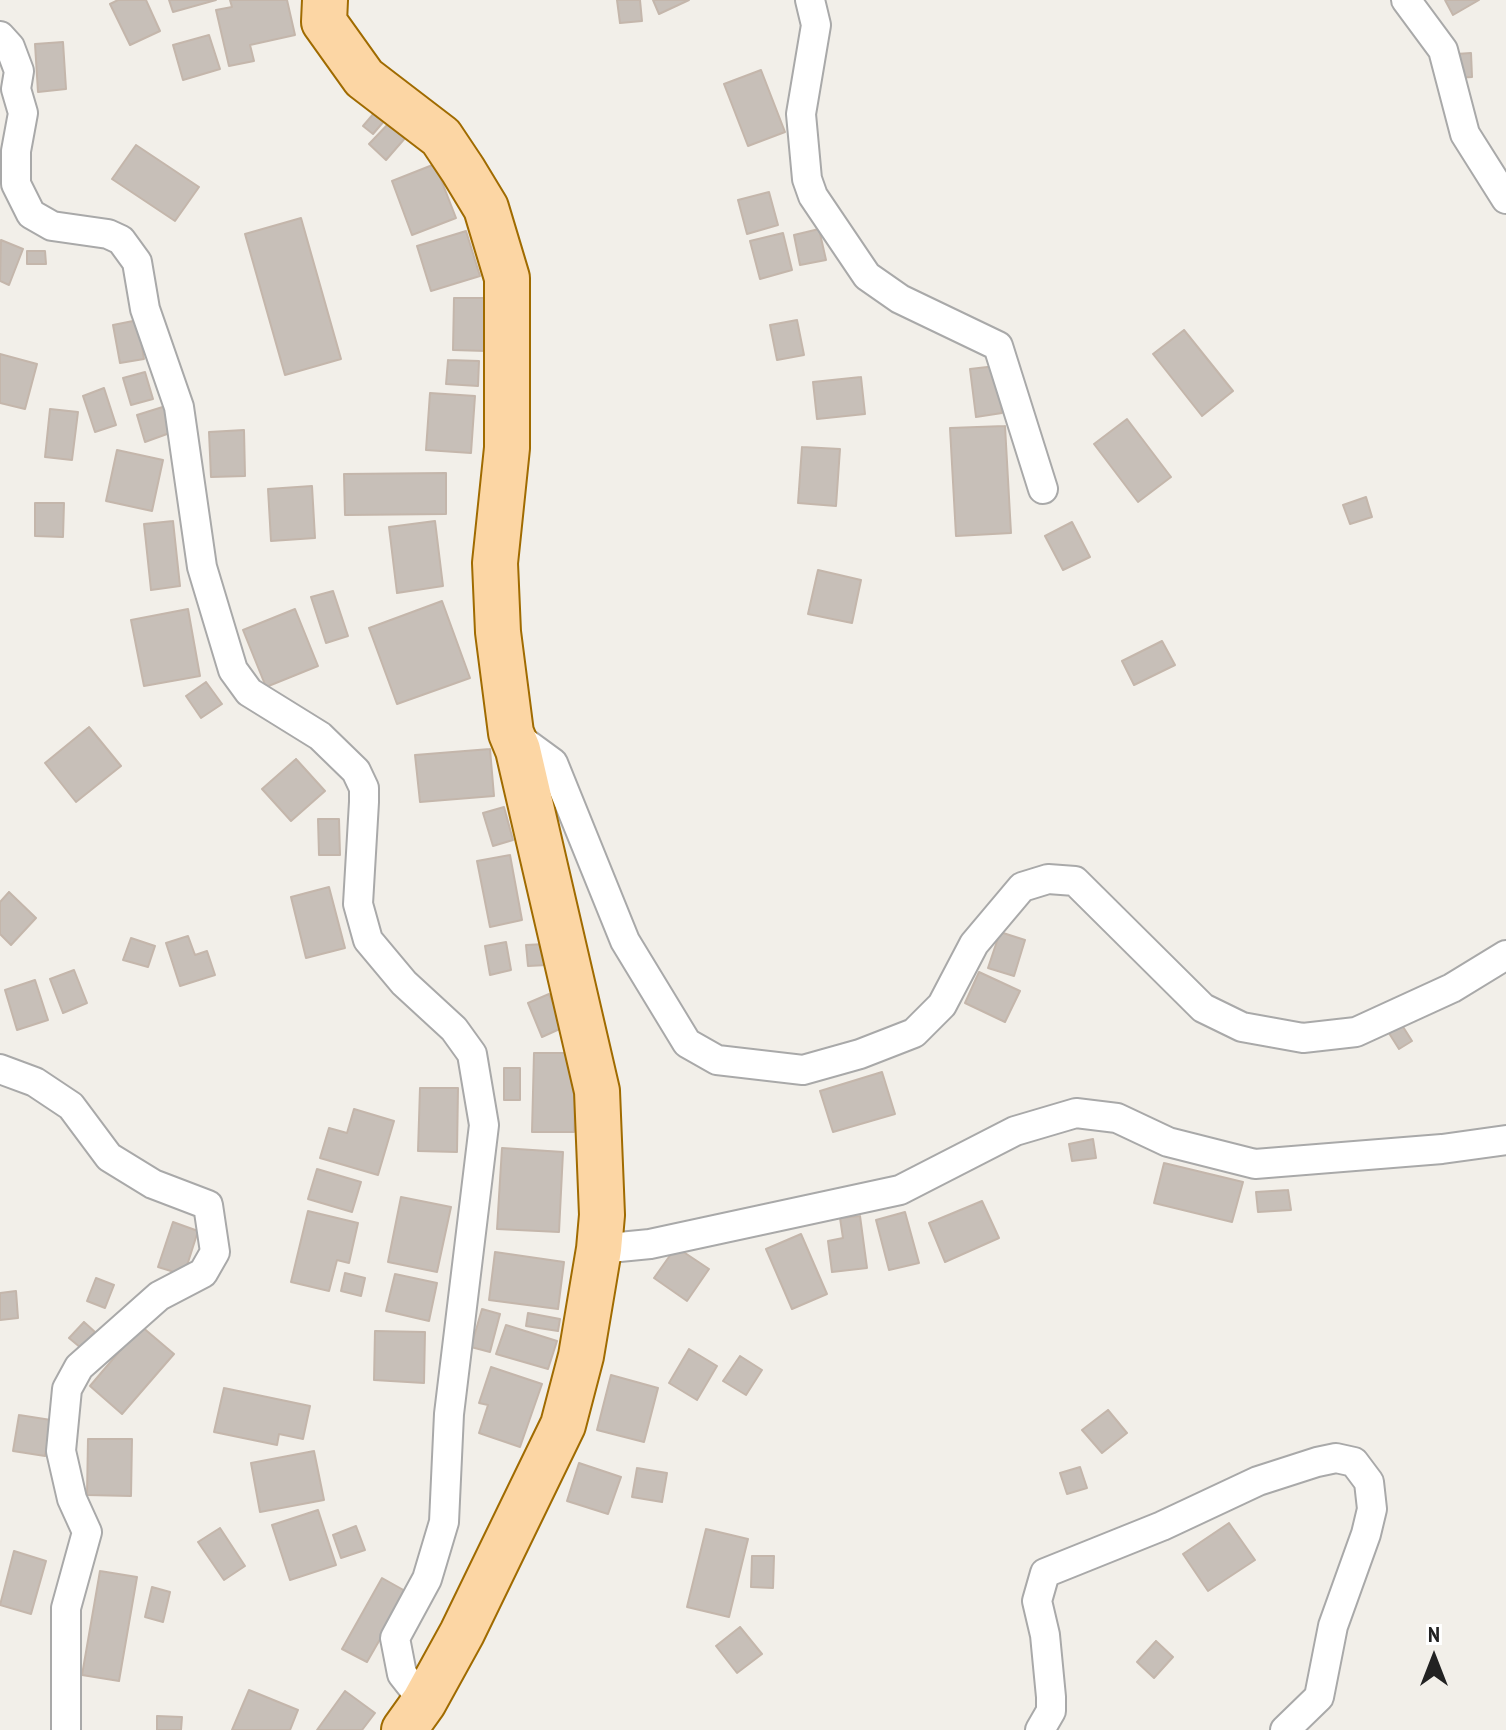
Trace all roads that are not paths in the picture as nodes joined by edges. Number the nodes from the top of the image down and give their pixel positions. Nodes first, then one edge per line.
1 (325, 0) edge
2 (810, 0) edge
3 (1406, 0) edge
4 (0, 36) edge
5 (1506, 199) edge
6 (1043, 489) dead end
7 (511, 733) junction
8 (1506, 955) edge
9 (0, 1069) edge
10 (1506, 1140) edge
11 (599, 1249) junction
12 (414, 1716) edge
13 (66, 1730) edge
14 (1040, 1730) edge
15 (1285, 1730) edge

1 - 7 main road
2 - 6 street
3 - 5 street
4 - 12 street
7 - 8 street
7 - 11 main road
9 - 13 street
10 - 11 street
11 - 12 main road
14 - 15 street

